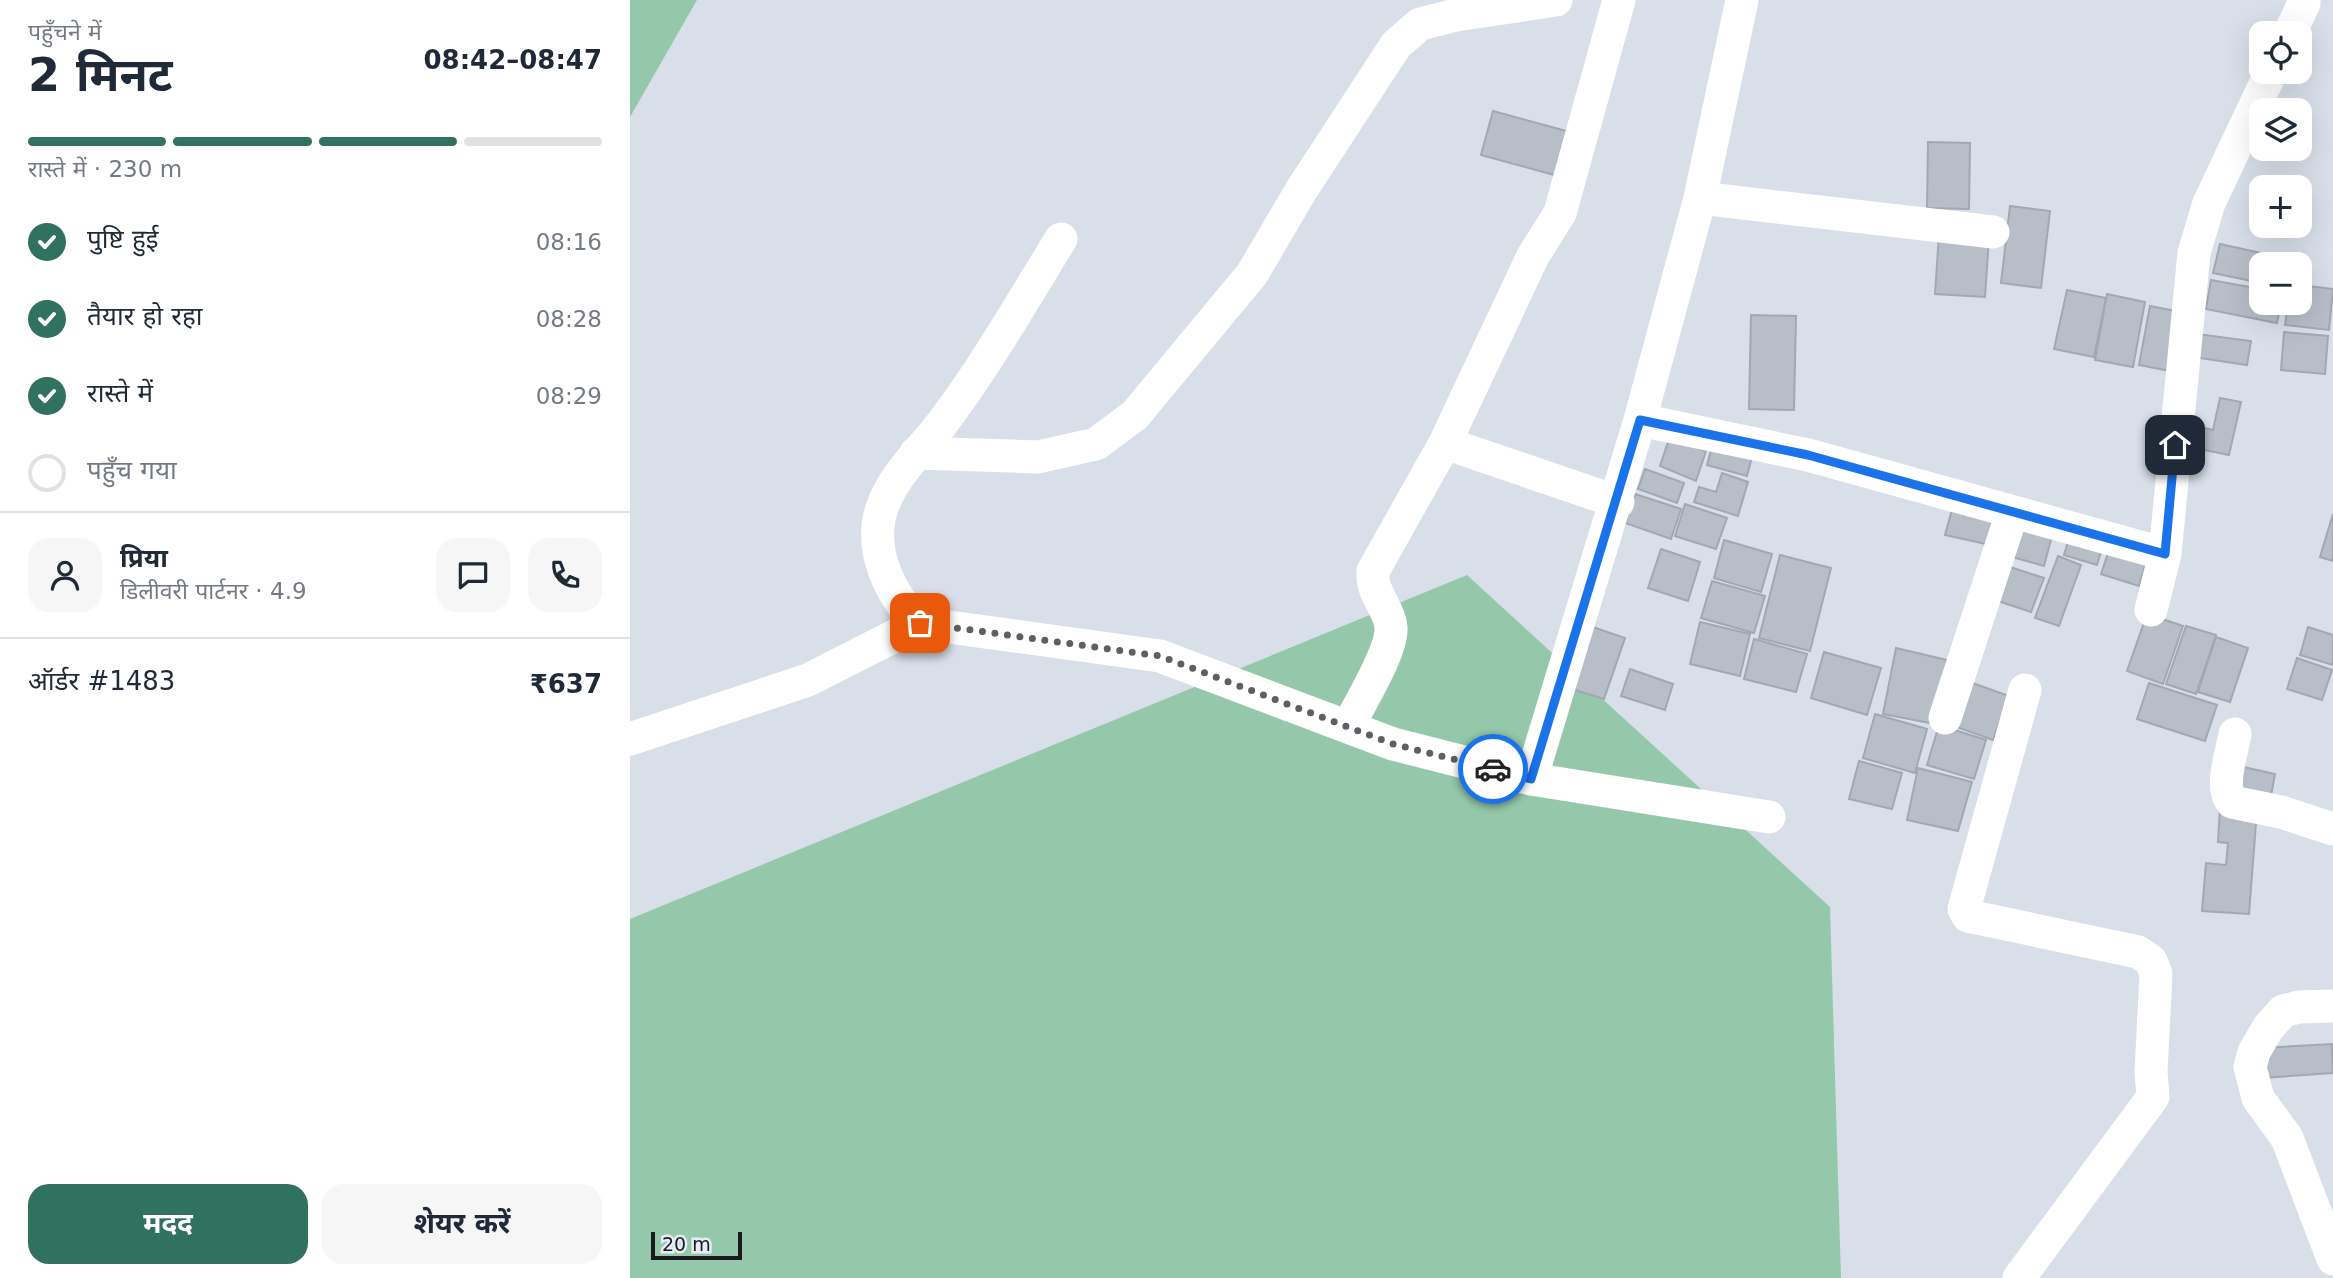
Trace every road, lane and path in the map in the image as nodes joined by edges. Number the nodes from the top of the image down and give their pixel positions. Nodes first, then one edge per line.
1 (1556, 0) edge
2 (1619, 0) edge
3 (1742, 0) edge
4 (2306, 1) edge
5 (2296, 21) edge
6 (2265, 84) edge
7 (1700, 198) junction
8 (1993, 232) dead end
9 (1061, 239) dead end
10 (1640, 420) junction
11 (1445, 443) junction
12 (916, 453) junction
13 (1618, 502) junction
14 (2012, 513) junction
15 (2165, 554) junction
16 (2151, 610) dead end
17 (920, 623) junction
18 (2025, 690) dead end
19 (1945, 718) dead end
20 (1348, 727) junction
21 (2235, 734) dead end
22 (630, 739) edge
23 (1531, 779) junction
24 (1769, 817) dead end
25 (2333, 829) edge
26 (2333, 1006) edge
27 (2333, 1259) edge
28 (2019, 1278) edge

1 - 12 street
2 - 11 street
3 - 7 street
4 - 5 street
6 - 15 street
7 - 8 street
7 - 10 street
9 - 12 street
10 - 13 street
10 - 14 street
11 - 13 street
11 - 20 street
12 - 17 street
13 - 23 street
14 - 15 street
14 - 19 street
15 - 16 street
17 - 20 street
17 - 22 street
18 - 28 street
20 - 23 street
21 - 25 street
23 - 24 street
26 - 27 street

